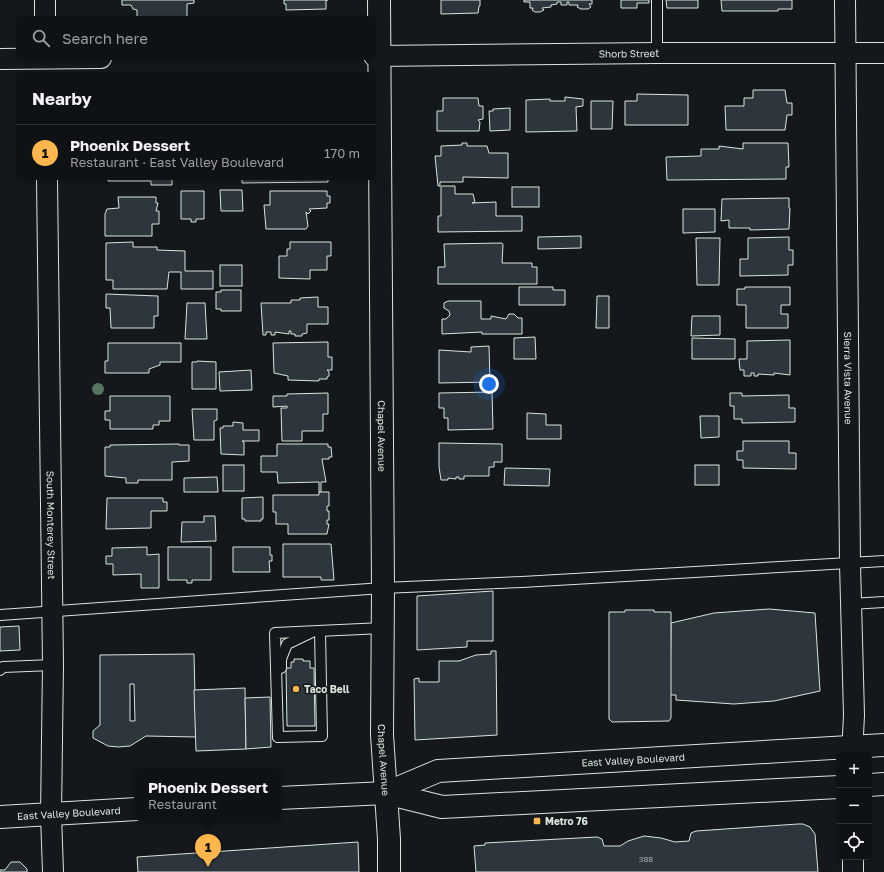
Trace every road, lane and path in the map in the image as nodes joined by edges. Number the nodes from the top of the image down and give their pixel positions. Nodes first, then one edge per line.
1 (45, 0) edge
2 (379, 0) edge
3 (657, 0) edge
4 (845, 0) edge
5 (45, 16) edge
6 (657, 53) junction
7 (846, 53) junction
8 (884, 53) edge
9 (376, 56) edge
10 (0, 59) edge
11 (16, 59) edge
12 (46, 60) edge
13 (46, 72) edge
14 (47, 180) edge
15 (884, 561) edge
16 (850, 564) junction
17 (383, 588) junction
18 (884, 602) edge
19 (850, 604) junction
20 (52, 612) junction
21 (0, 615) edge
22 (383, 628) junction
23 (317, 631) junction
24 (53, 666) junction
25 (0, 670) edge
26 (278, 737) junction
27 (884, 744) edge
28 (852, 751) edge
29 (884, 784) edge
30 (872, 785) edge
31 (836, 787) edge
32 (386, 793) junction
33 (282, 798) edge
34 (134, 809) edge
35 (51, 815) junction
36 (0, 817) edge
37 (853, 860) edge
38 (53, 872) edge
39 (389, 872) edge
40 (853, 872) edge

1 - 5 street
2 - 9 main road, Chapel Avenue
3 - 6 lane
4 - 7 street, Sierra Vista Avenue
6 - 7 street, Shorb Street
6 - 9 street, Shorb Street
7 - 8 street, Shorb Street
7 - 16 street, Sierra Vista Avenue
9 - 17 main road, Chapel Avenue
10 - 11 street
12 - 13 street
14 - 20 street, South Monterey Street
15 - 16 lane
16 - 17 lane
16 - 19 street, Sierra Vista Avenue
17 - 20 lane
17 - 22 main road, Chapel Avenue
18 - 19 lane
19 - 28 street, Sierra Vista Avenue
20 - 21 lane
20 - 24 street, South Monterey Street
22 - 23 lane
22 - 32 main road, Chapel Avenue
23 - 26 lane
23 - 26 lane
23 - 26 lane
24 - 25 lane
24 - 35 street, South Monterey Street
27 - 28 main road, East Valley Boulevard
28 - 32 main road, East Valley Boulevard
29 - 30 main road
31 - 32 main road, East Valley Boulevard
32 - 33 main road, East Valley Boulevard
32 - 39 main road, Chapel Avenue
34 - 35 main road, East Valley Boulevard
35 - 36 main road, East Valley Boulevard
35 - 38 street, South Monterey Street
37 - 40 street

